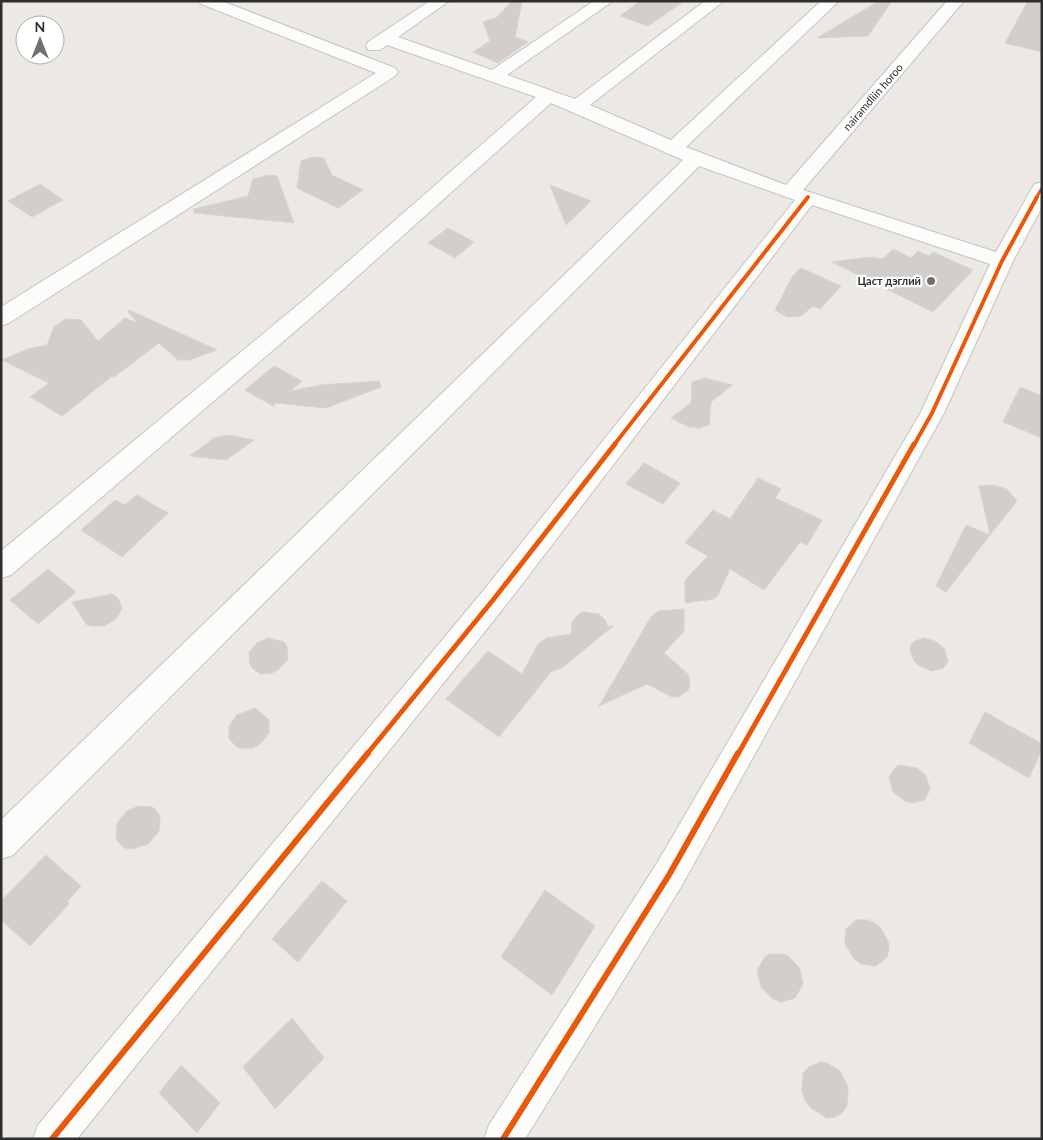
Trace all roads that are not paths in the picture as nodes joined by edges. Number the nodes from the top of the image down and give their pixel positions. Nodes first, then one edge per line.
1 (207, 1) edge
2 (442, 1) edge
3 (605, 1) edge
4 (716, 1) edge
5 (831, 1) edge
6 (956, 1) edge
7 (385, 38) junction
8 (356, 60) junction
9 (495, 76) junction
10 (548, 96) junction
11 (577, 106) junction
12 (685, 153) junction
13 (1042, 188) edge
14 (799, 195) junction
15 (1002, 261) junction
16 (1, 318) edge
17 (1, 567) edge
18 (1, 843) edge
19 (52, 1139) edge
20 (503, 1139) edge

1 - 8 street
2 - 7 street
3 - 9 street
4 - 11 street
5 - 12 street
6 - 14 street, nairamdliin horoo
7 - 8 street
7 - 9 street
8 - 16 street
9 - 10 street
10 - 11 street
10 - 17 street
11 - 12 street
12 - 14 street
12 - 18 street
13 - 15 street
14 - 15 street
14 - 19 street, nairamdliin horoo
15 - 20 street

